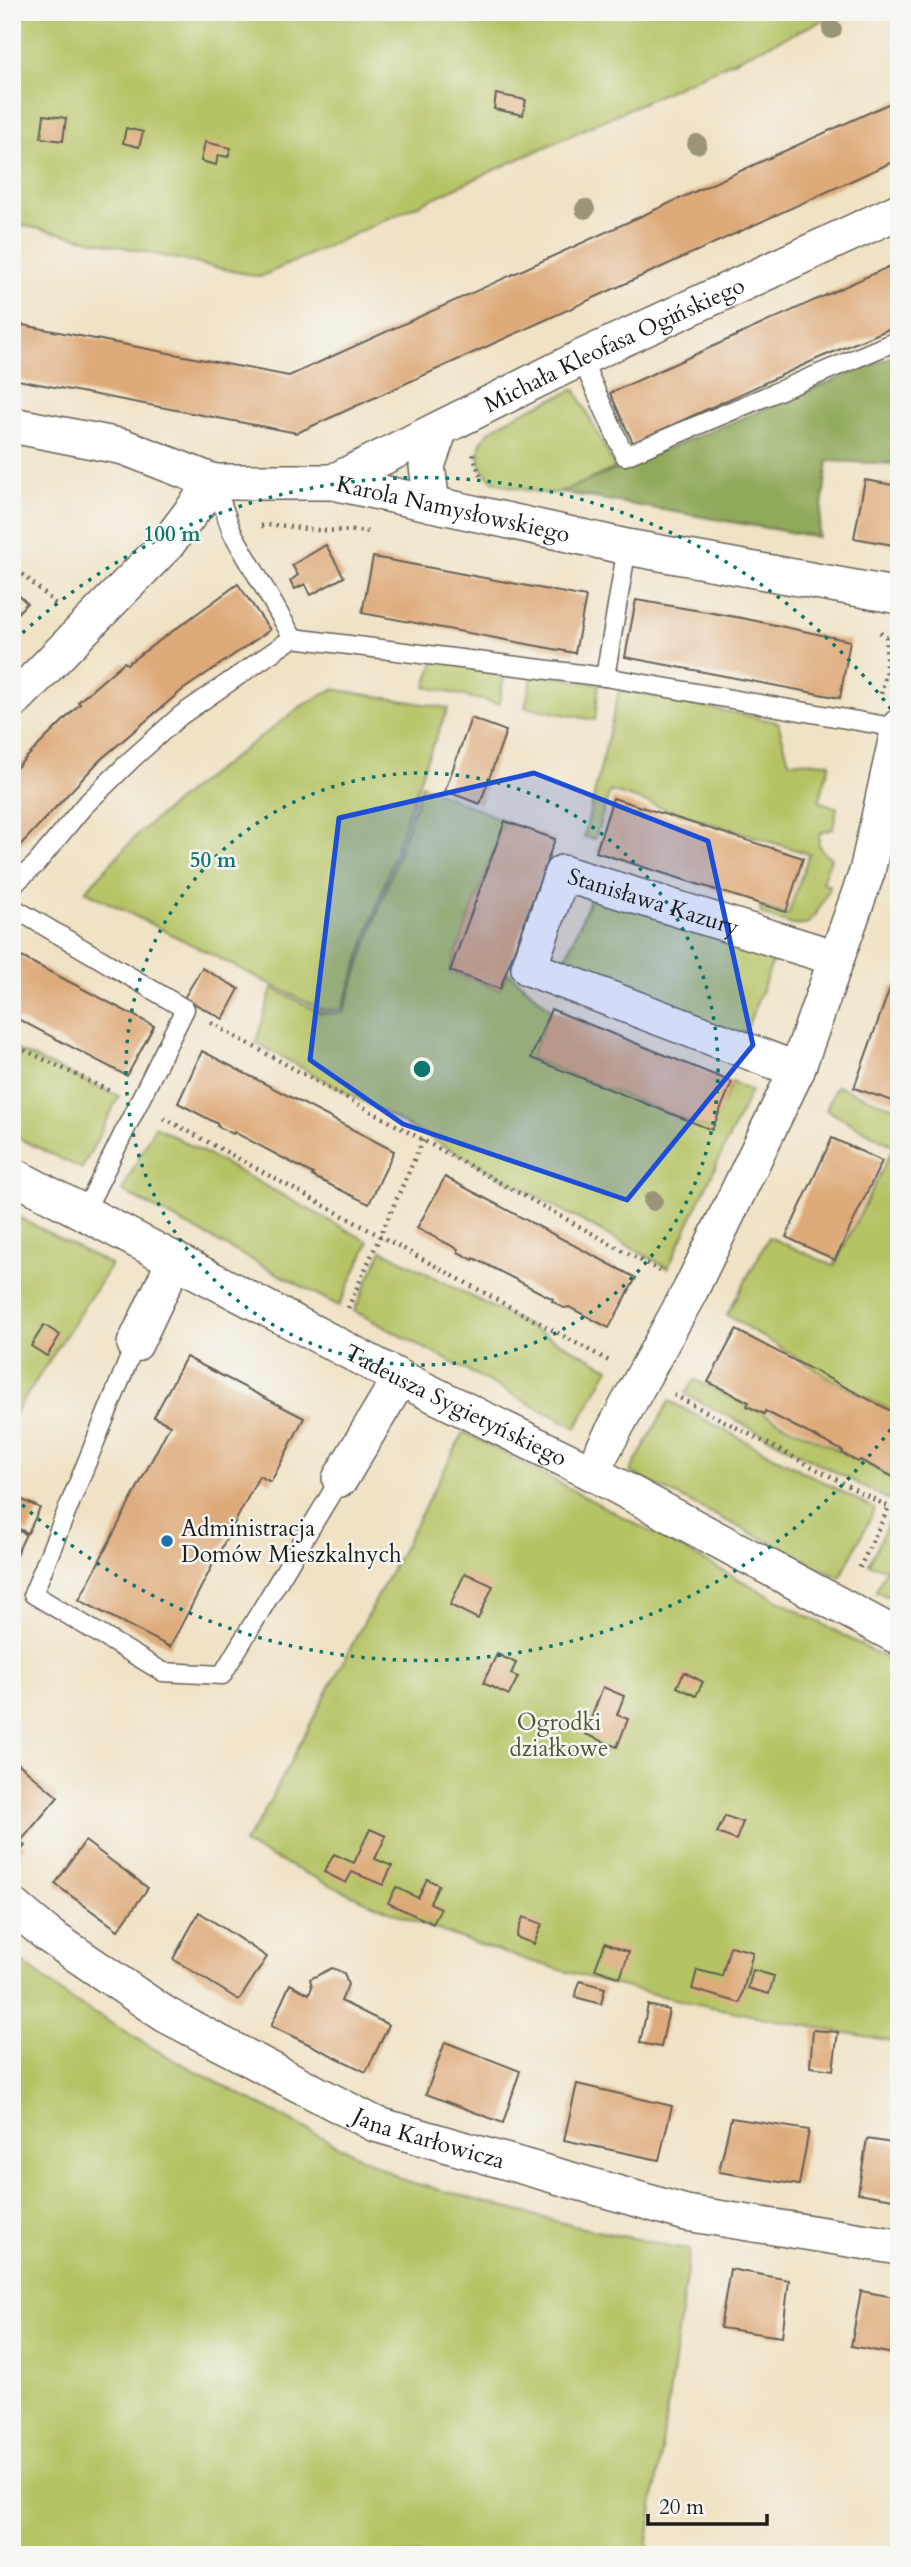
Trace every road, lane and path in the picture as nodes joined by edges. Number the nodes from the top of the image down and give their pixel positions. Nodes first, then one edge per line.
1 (899, 211) edge
2 (899, 340) edge
3 (581, 358) junction
4 (12, 425) edge
5 (440, 429) junction
6 (214, 482) junction
7 (333, 482) junction
8 (432, 504) junction
9 (376, 533) dead end
10 (236, 537) junction
11 (627, 547) junction
12 (12, 565) edge
13 (899, 596) edge
14 (59, 607) dead end
15 (878, 631) dead end
16 (293, 638) junction
17 (605, 677) junction
18 (12, 702) edge
19 (891, 726) edge
20 (12, 886) edge
21 (12, 906) edge
22 (836, 958) junction
23 (185, 1009) junction
24 (12, 1044) edge
25 (797, 1070) junction
26 (138, 1104) junction
27 (423, 1140) junction
28 (12, 1175) edge
29 (84, 1213) junction
30 (381, 1236) junction
31 (175, 1260) junction
32 (691, 1289) junction
33 (345, 1315) dead end
34 (135, 1344) joint
35 (400, 1378) junction
36 (641, 1378) junction
37 (591, 1472) junction
38 (340, 1479) joint
39 (841, 1606) junction
40 (899, 1637) edge
41 (12, 1905) edge
42 (899, 2247) edge

1 - 3 street, Michała Kleofasa Ogińskiego
2 - 3 lane
3 - 5 street, Michała Kleofasa Ogińskiego
4 - 6 street, Karola Namysłowskiego
5 - 7 street, Michała Kleofasa Ogińskiego
5 - 8 street
6 - 7 street, Karola Namysłowskiego
6 - 10 lane
6 - 18 street
7 - 8 street, Karola Namysłowskiego
8 - 11 street, Karola Namysłowskiego
9 - 10 path
10 - 16 lane
11 - 13 street, Karola Namysłowskiego
11 - 17 lane
12 - 14 path
15 - 19 path
16 - 17 lane
16 - 20 lane
17 - 19 lane
19 - 22 street
21 - 23 lane
22 - 25 street
22 - 25 street, Stanisława Kazury
23 - 26 lane
23 - 27 path
24 - 26 path
25 - 32 street
26 - 29 lane
26 - 30 path
27 - 30 path
27 - 32 path
28 - 29 street, Tadeusza Sygietyńskiego
29 - 31 street, Tadeusza Sygietyńskiego
30 - 33 path
30 - 36 path
31 - 34 street
31 - 35 street, Tadeusza Sygietyńskiego
32 - 36 street
34 - 38 lane
35 - 37 street, Tadeusza Sygietyńskiego
35 - 38 street
36 - 37 street
36 - 39 path
37 - 39 street, Tadeusza Sygietyńskiego
39 - 40 street, Tadeusza Sygietyńskiego
41 - 42 street, Jana Karłowicza

